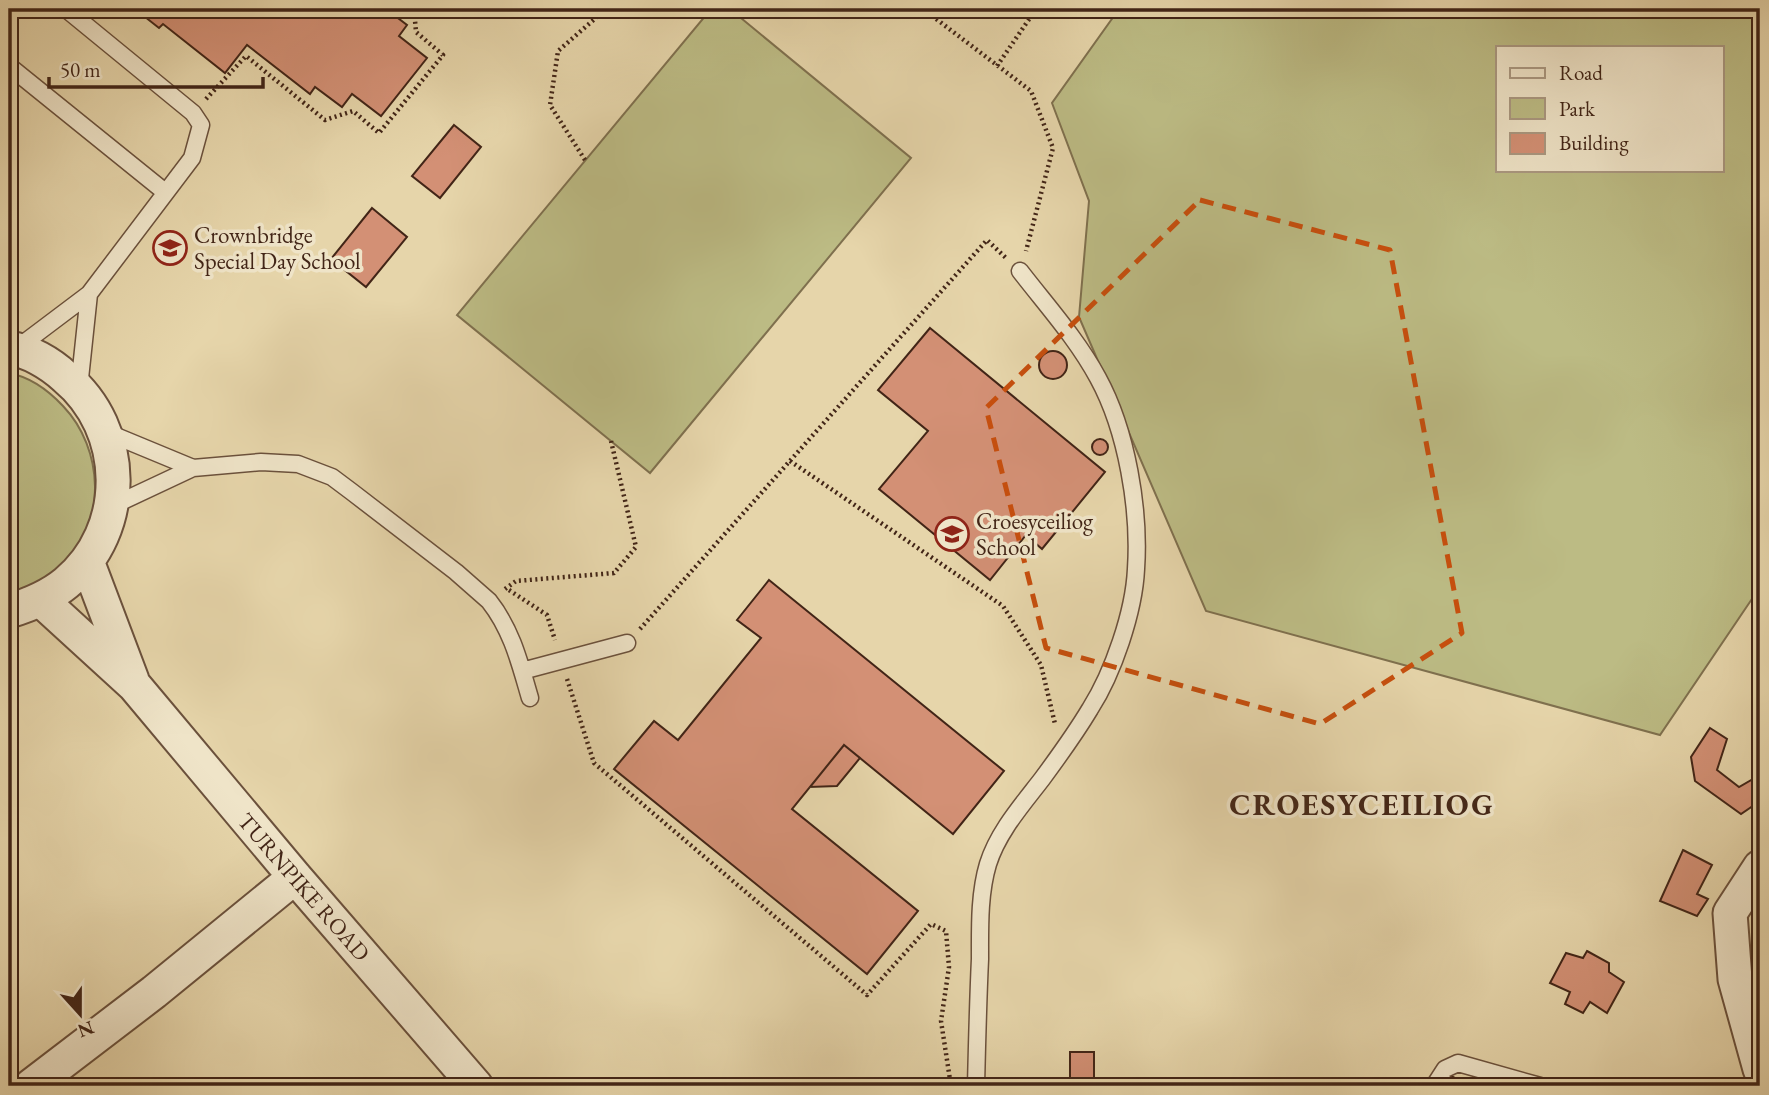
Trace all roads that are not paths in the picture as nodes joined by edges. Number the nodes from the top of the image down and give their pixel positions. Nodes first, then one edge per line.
1 (66, 9) edge
2 (9, 66) edge
3 (165, 192) junction
4 (1020, 271) road end
5 (89, 294) junction
6 (13, 349) edge
7 (79, 388) junction
8 (106, 432) junction
9 (193, 468) junction
10 (112, 506) junction
11 (87, 561) junction
12 (41, 600) junction
13 (9, 611) edge
14 (627, 643) road end
15 (522, 671) junction
16 (134, 685) junction
17 (530, 698) dead end
18 (1760, 867) edge
19 (295, 877) junction
20 (1760, 1069) edge
21 (31, 1086) edge
22 (476, 1086) edge
23 (976, 1086) edge
24 (1434, 1086) edge
25 (1540, 1086) edge

1 - 3 lane
2 - 3 lane
3 - 5 lane
4 - 23 lane
5 - 6 lane
5 - 7 lane
6 - 7 street
7 - 8 street
8 - 9 lane
8 - 10 street
9 - 10 lane
9 - 15 lane
10 - 11 street
11 - 12 street
11 - 16 street, TURNPIKE ROAD
12 - 13 street
12 - 16 street, TURNPIKE ROAD
14 - 15 lane
15 - 17 lane
16 - 19 street, TURNPIKE ROAD
18 - 20 street
19 - 21 street
19 - 22 street, TURNPIKE ROAD
24 - 25 lane

